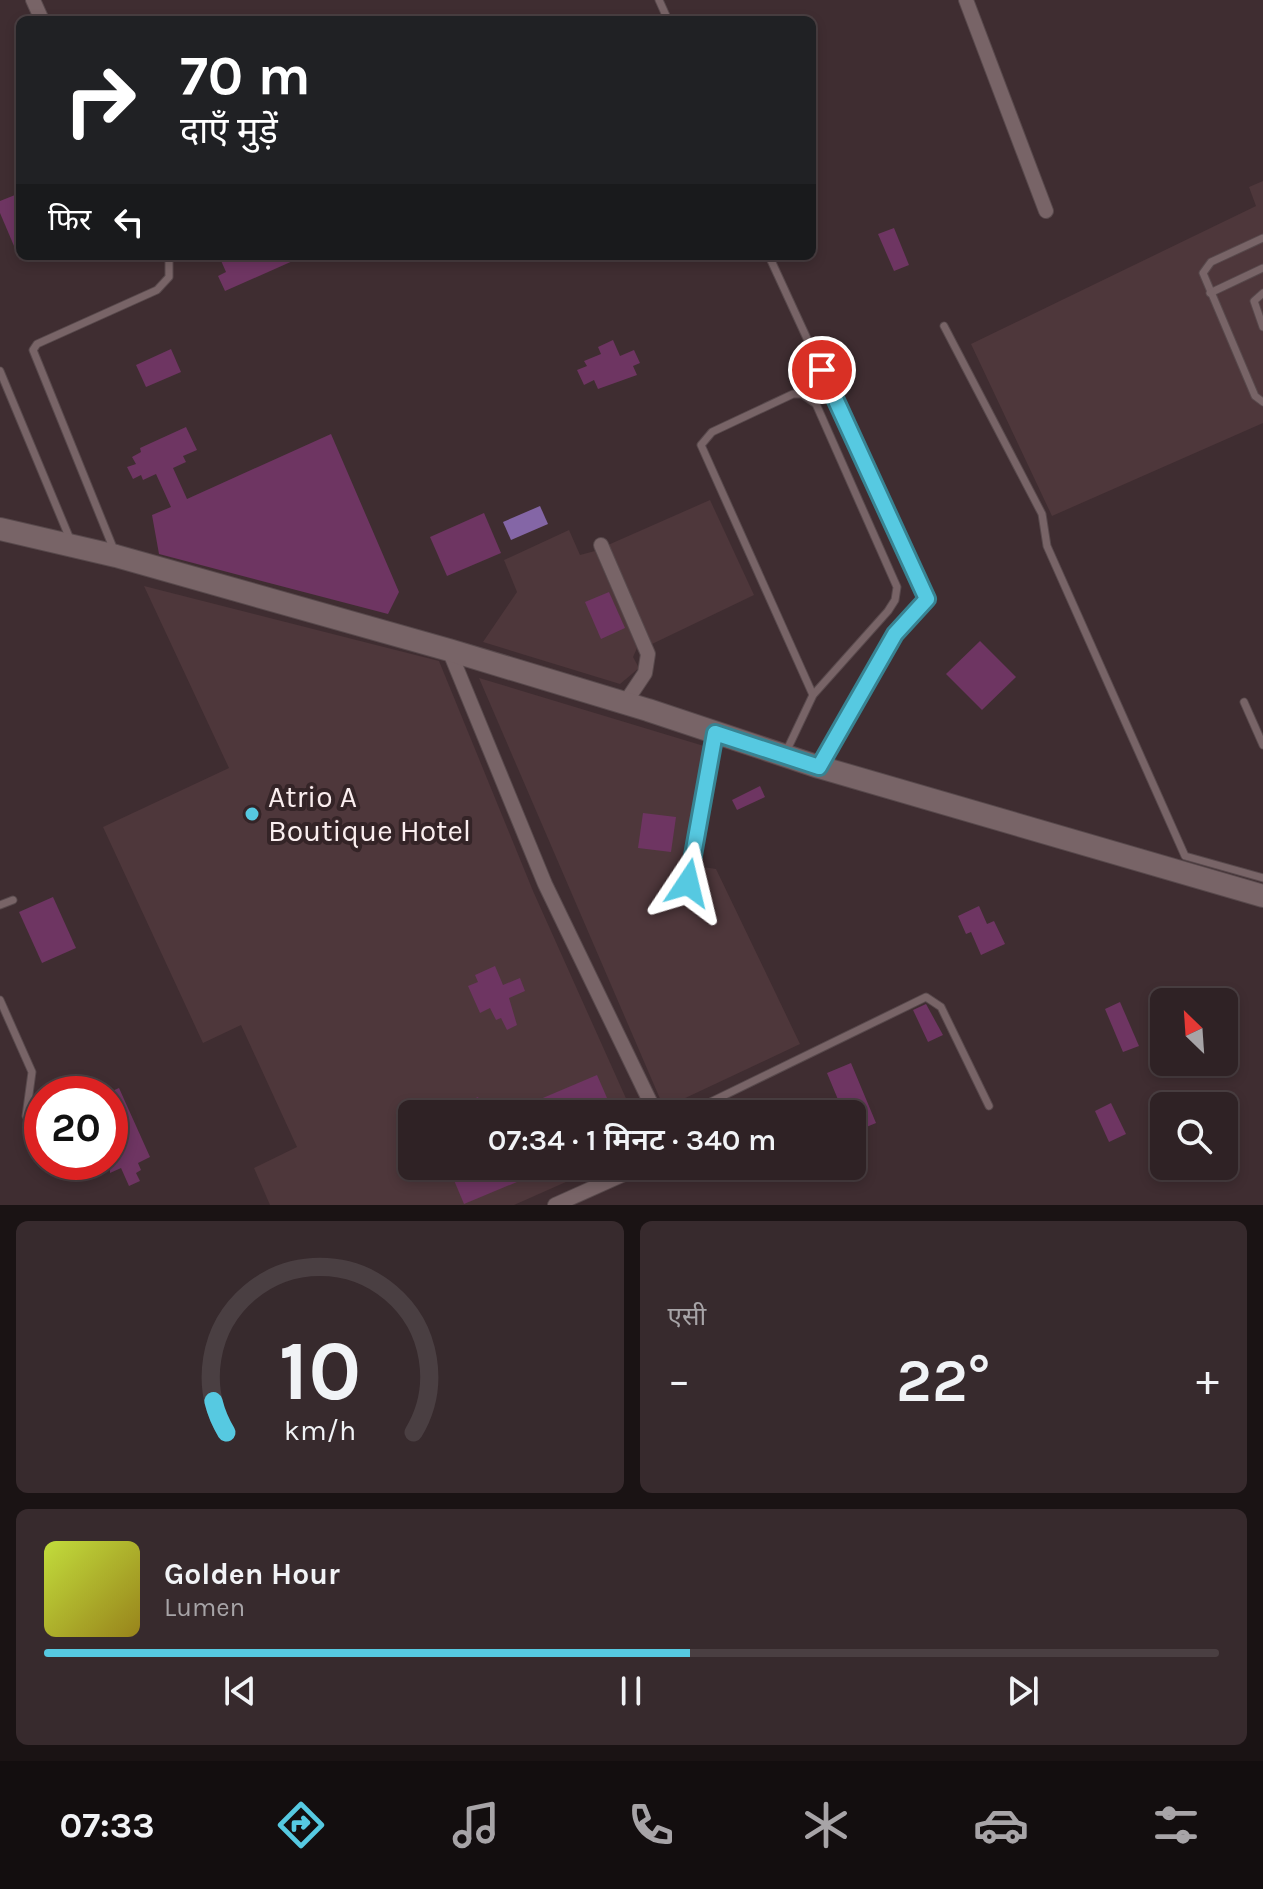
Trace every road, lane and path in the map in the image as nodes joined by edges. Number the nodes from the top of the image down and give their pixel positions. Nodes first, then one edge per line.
1 (966, 0) edge
2 (1046, 211) dead end
3 (1263, 238) edge
4 (169, 260) edge
5 (771, 260) edge
6 (1263, 268) edge
7 (1210, 293) junction
8 (1263, 293) edge
9 (944, 326) dead end
10 (1263, 327) edge
11 (0, 371) edge
12 (1263, 402) edge
13 (0, 529) edge
14 (72, 545) junction
15 (601, 545) dead end
16 (116, 556) junction
17 (449, 650) junction
18 (813, 695) junction
19 (1244, 702) dead end
20 (625, 703) junction
21 (715, 733) junction
22 (1263, 745) edge
23 (784, 756) junction
24 (819, 767) junction
25 (1263, 878) edge
26 (688, 883) dead end
27 (1263, 896) edge
28 (13, 900) dead end
29 (0, 905) edge
30 (0, 1000) edge
31 (3, 1015) edge
32 (31, 1076) edge
33 (649, 1100) edge
34 (715, 1100) edge
35 (989, 1106) dead end
36 (611, 1180) edge
37 (555, 1205) edge

1 - 2 street
3 - 7 lane
4 - 16 lane
5 - 24 lane
6 - 7 lane
7 - 12 lane
8 - 10 lane
9 - 25 lane
11 - 14 lane
13 - 14 main road
14 - 16 main road
15 - 20 street
16 - 17 main road
17 - 20 main road
17 - 33 street
18 - 18 lane
18 - 23 lane
19 - 22 lane
20 - 21 main road
21 - 23 main road
21 - 26 lane
23 - 24 main road
24 - 27 main road
28 - 29 lane
30 - 31 lane
31 - 32 lane
34 - 35 lane
36 - 37 street

